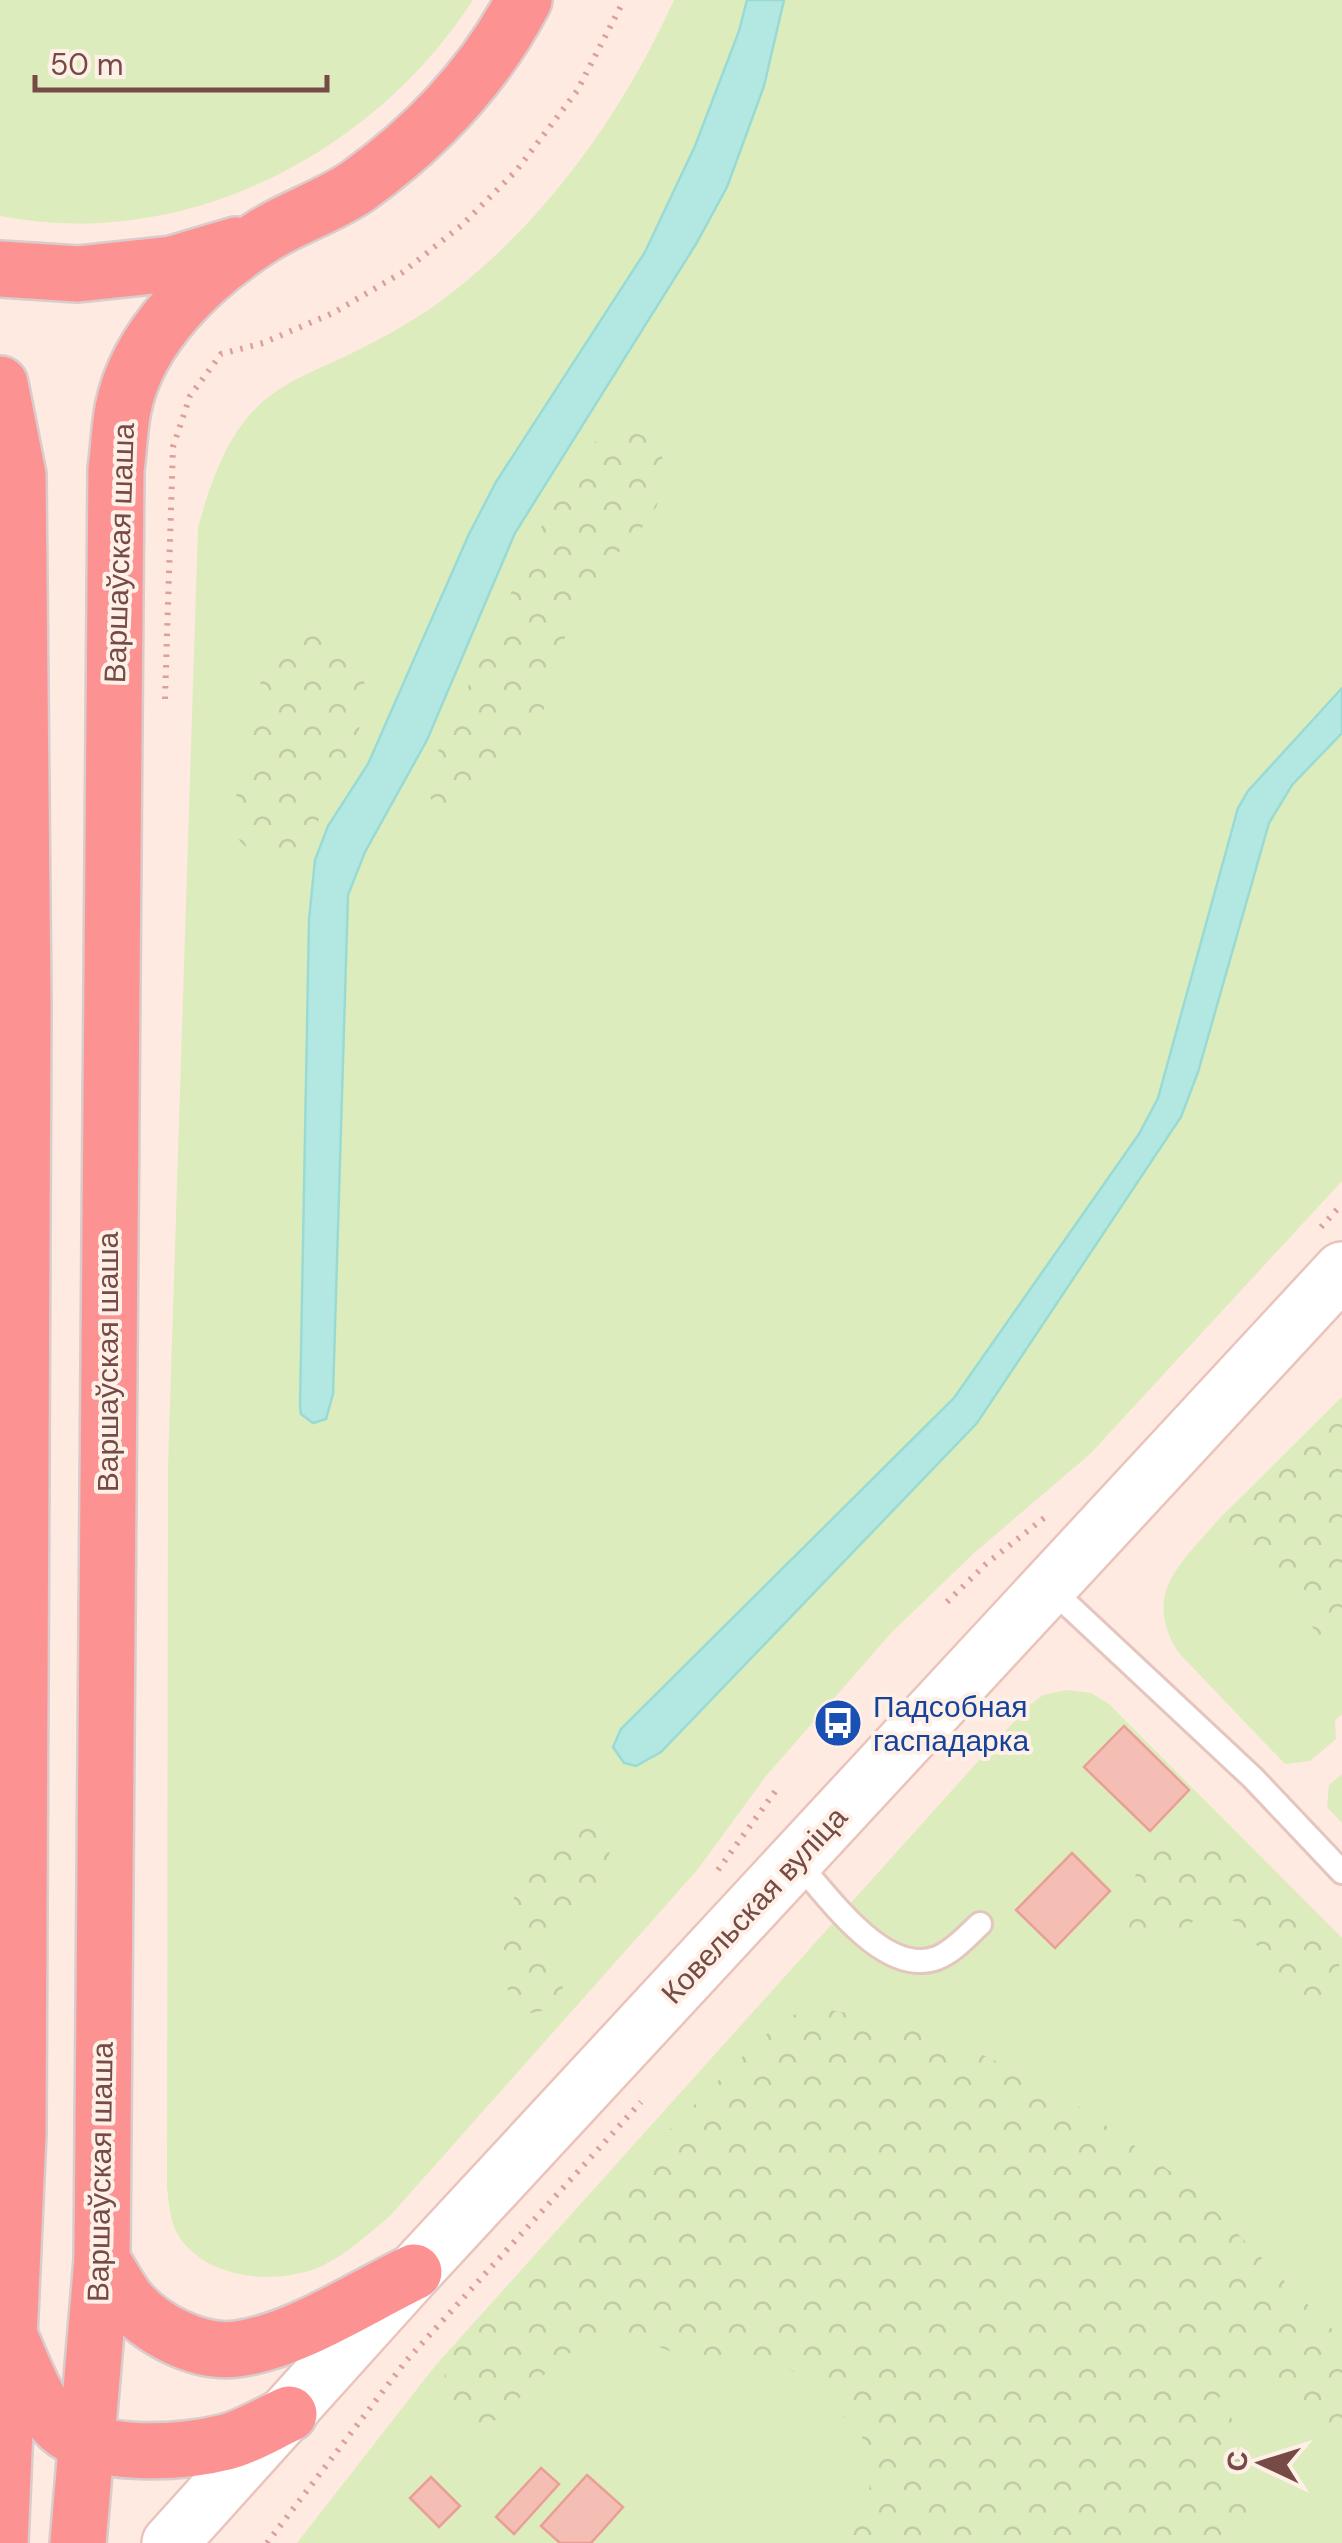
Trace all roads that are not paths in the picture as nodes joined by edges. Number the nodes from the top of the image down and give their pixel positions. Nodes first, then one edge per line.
1 (524, 0) edge
2 (262, 236) junction
3 (0, 268) edge
4 (0, 384) edge
5 (1342, 1270) edge
6 (1050, 1588) junction
7 (796, 1860) junction
8 (1342, 1872) edge
9 (980, 1924) dead end
10 (102, 2260) junction
11 (414, 2272) junction
12 (10, 2336) junction
13 (290, 2414) junction
14 (86, 2441) junction
15 (0, 2543) edge
16 (78, 2543) edge
17 (170, 2543) edge

1 - 2 highway, Варшаўская шаша
2 - 3 highway, Варшаўская шаша
2 - 10 highway, Варшаўская шаша
4 - 12 highway
5 - 6 main road, Ковельская вуліца
6 - 7 main road, Ковельская вуліца
6 - 8 lane
7 - 9 lane
7 - 11 main road, Ковельская вуліца
10 - 11 highway
10 - 14 highway, Варшаўская шаша
11 - 13 main road, Ковельская вуліца
12 - 14 highway
12 - 15 highway
13 - 14 highway
13 - 17 main road, Ковельская вуліца
14 - 16 highway, Варшаўская шаша

